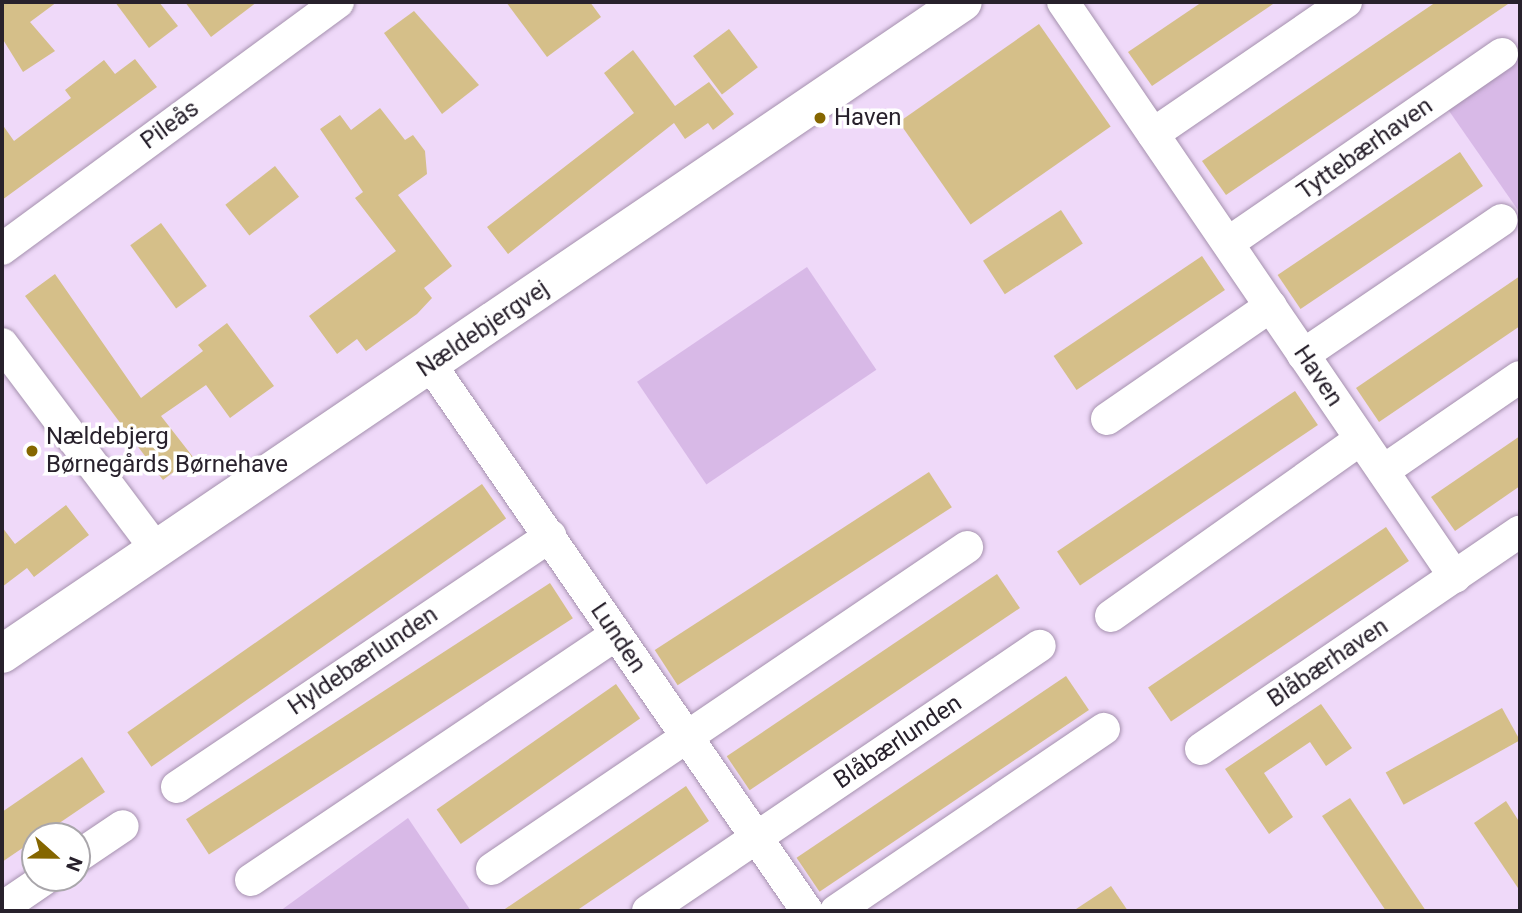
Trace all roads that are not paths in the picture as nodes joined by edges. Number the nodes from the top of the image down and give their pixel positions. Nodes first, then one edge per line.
1 (338, 2) edge
2 (964, 2) edge
3 (1063, 2) edge
4 (1346, 2) edge
5 (1502, 54) dead end
6 (1153, 134) junction
7 (1502, 220) dead end
8 (1228, 243) junction
9 (2, 249) edge
10 (1271, 306) junction
11 (2, 344) edge
12 (1303, 355) junction
13 (430, 364) junction
14 (1520, 377) edge
15 (1107, 419) dead end
16 (1361, 439) junction
17 (1382, 471) junction
18 (1520, 531) edge
19 (550, 536) junction
20 (967, 547) dead end
21 (156, 549) junction
22 (1455, 577) junction
23 (1111, 617) dead end
24 (616, 635) junction
25 (1040, 646) dead end
26 (2, 654) edge
27 (1104, 729) dead end
28 (687, 737) junction
29 (1201, 749) dead end
30 (177, 787) dead end
31 (123, 826) dead end
32 (756, 839) junction
33 (91, 848) edge
34 (492, 869) dead end
35 (251, 880) dead end
36 (25, 892) edge
37 (2, 908) edge
38 (648, 911) edge
39 (807, 911) edge
40 (836, 911) edge

1 - 9 street, Pileås
2 - 13 street, Nældebjergvej
3 - 6 street, Haven
4 - 6 street
5 - 8 street, Tyttebærhaven
6 - 8 street, Haven
7 - 12 street
8 - 10 street, Haven
10 - 12 street, Haven
10 - 15 street
11 - 21 street
12 - 16 street, Haven
13 - 19 street, Lunden
13 - 21 street, Nældebjergvej
14 - 17 street
16 - 17 street, Haven
16 - 23 street
17 - 22 street, Haven
18 - 22 street
19 - 24 street, Lunden
19 - 30 street, Hyldebærlunden
20 - 28 street
21 - 26 street, Nældebjergvej
22 - 29 street, Blåbærhaven
24 - 28 street, Lunden
24 - 35 street
25 - 32 street, Blåbærlunden
27 - 40 street
28 - 32 street, Lunden
28 - 34 street
31 - 33 street
32 - 38 street
32 - 39 street, Lunden
36 - 37 street

